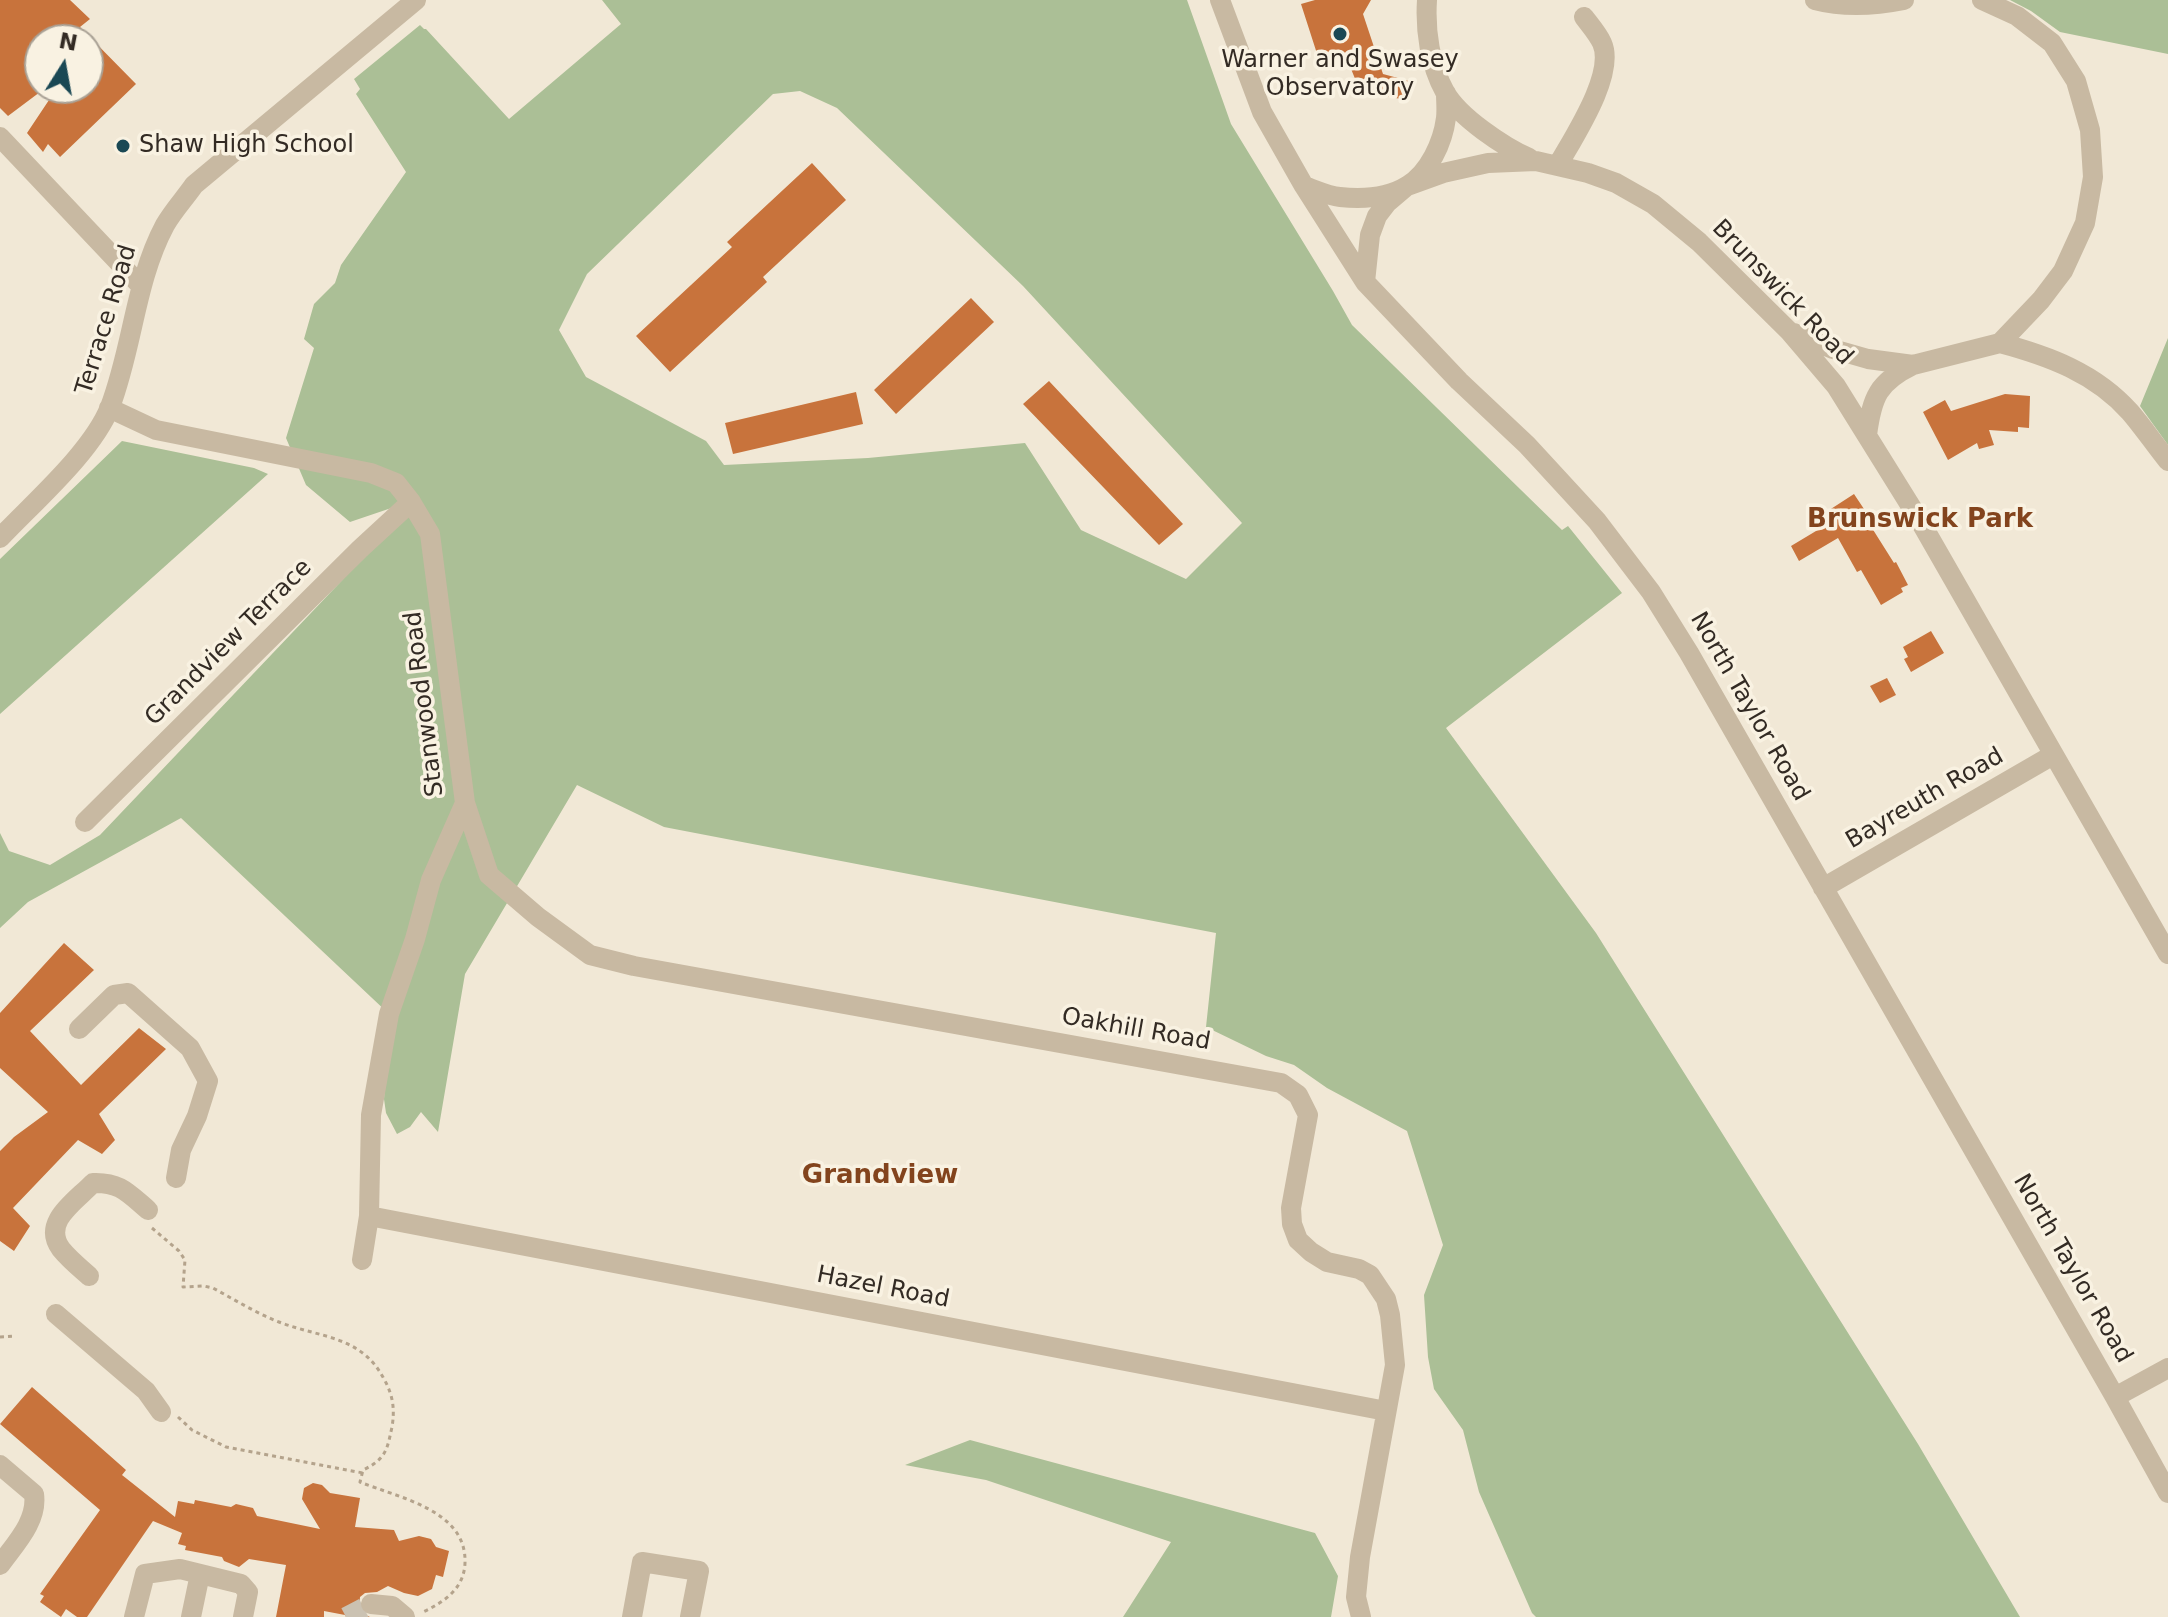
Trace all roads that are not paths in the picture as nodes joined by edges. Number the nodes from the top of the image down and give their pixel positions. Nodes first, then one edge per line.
1 (416, 0) edge
2 (1220, 0) edge
3 (1427, 0) edge
4 (1815, 0) edge
5 (1904, 0) edge
6 (1982, 0) edge
7 (1584, 17) dead end
8 (1446, 93) junction
9 (0, 137) edge
10 (1536, 161) junction
11 (1558, 165) junction
12 (1304, 186) junction
13 (1407, 186) junction
14 (1365, 282) junction
15 (141, 286) junction
16 (1790, 332) junction
17 (2000, 343) junction
18 (1913, 365) junction
19 (109, 408) junction
20 (1867, 435) junction
21 (2168, 461) edge
22 (411, 502) junction
23 (0, 538) edge
24 (2053, 755) junction
25 (465, 803) junction
26 (85, 822) dead end
27 (1823, 888) junction
28 (2168, 954) edge
29 (79, 1029) dead end
30 (176, 1178) dead end
31 (369, 1216) junction
32 (148, 1218) road end
33 (362, 1260) dead end
34 (89, 1276) dead end
35 (56, 1314) dead end
36 (2168, 1368) edge
37 (2115, 1397) junction
38 (1386, 1411) junction
39 (161, 1412) road end
40 (0, 1465) edge
41 (2168, 1493) edge
42 (0, 1565) edge
43 (200, 1574) junction
44 (371, 1604) tunnel mouth
45 (410, 1616) edge
46 (134, 1617) edge
47 (191, 1617) edge
48 (243, 1617) edge
49 (632, 1617) edge
50 (690, 1617) edge
51 (1361, 1617) edge

1 - 15 street, Terrace Road
2 - 12 street, North Taylor Road
3 - 8 street
4 - 5 street
6 - 17 street
7 - 11 street
8 - 10 street
8 - 13 street
9 - 15 street
10 - 11 street, Brunswick Road
10 - 13 street, Brunswick Road
11 - 16 street, Brunswick Road
12 - 13 street
12 - 14 street, North Taylor Road
13 - 14 street, Brunswick Road
14 - 27 street, North Taylor Road
15 - 19 street, Terrace Road
16 - 18 street
16 - 20 street, Brunswick Road
17 - 18 street
17 - 21 street
18 - 20 street
19 - 22 street, Stanwood Road
19 - 23 street, Terrace Road
20 - 24 street, Brunswick Road
22 - 25 street, Stanwood Road
22 - 26 street, Grandview Terrace
24 - 27 street, Bayreuth Road
24 - 28 street, Brunswick Road
25 - 31 street, Stanwood Road
25 - 38 street, Oakhill Road
27 - 37 street, North Taylor Road
29 - 30 street
31 - 33 street, Stanwood Road
31 - 38 street, Hazel Road
32 - 34 street
35 - 39 street
36 - 37 street
37 - 41 street, North Taylor Road
38 - 51 street, Oakhill Road
40 - 42 street
43 - 46 street
43 - 47 street
43 - 48 street
44 - 45 street
49 - 50 street

